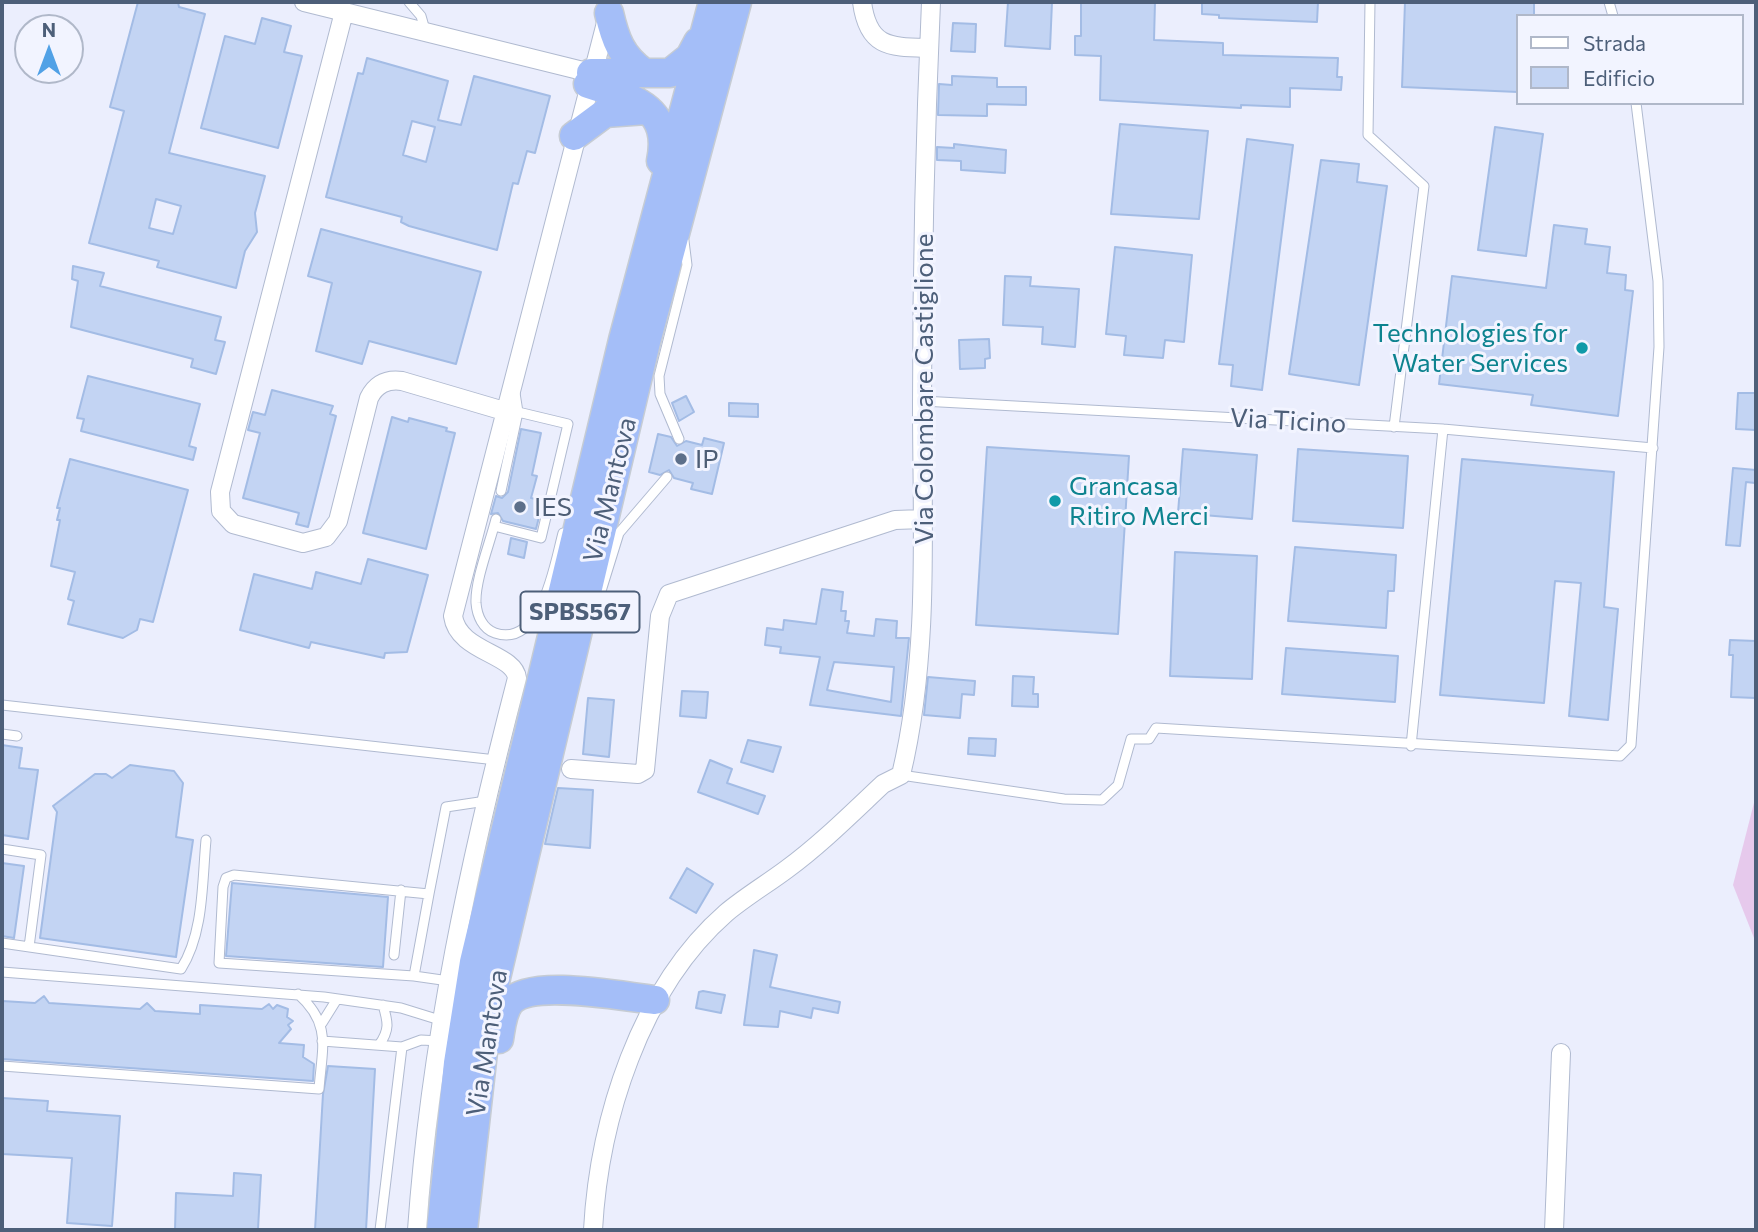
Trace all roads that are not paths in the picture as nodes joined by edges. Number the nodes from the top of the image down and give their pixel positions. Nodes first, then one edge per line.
1 (304, 2) edge
2 (409, 2) edge
3 (737, 2) edge
4 (862, 2) edge
5 (931, 2) edge
6 (1370, 2) edge
7 (610, 7) edge
8 (344, 12) junction
9 (709, 15) edge
10 (425, 30) junction
11 (929, 48) junction
12 (643, 72) junction
13 (589, 78) junction
14 (1636, 105) edge
15 (646, 110) junction
16 (574, 136) junction
17 (669, 214) junction
18 (922, 401) junction
19 (511, 412) junction
20 (1394, 427) junction
21 (1443, 429) junction
22 (679, 439) dead end
23 (1653, 448) junction
24 (597, 451) junction
25 (667, 477) dead end
26 (501, 491) dead end
27 (572, 506) dead end
28 (568, 516) dead end
29 (923, 519) junction
30 (598, 599) dead end
31 (590, 626) dead end
32 (567, 666) junction
33 (2, 705) edge
34 (2, 734) edge
35 (17, 736) dead end
36 (1411, 746) junction
37 (496, 760) junction
38 (571, 769) dead end
39 (901, 775) junction
40 (486, 801) junction
41 (206, 840) dead end
42 (2, 849) edge
43 (401, 890) junction
44 (429, 894) junction
45 (513, 905) junction
46 (2, 943) edge
47 (29, 947) junction
48 (394, 956) dead end
49 (2, 972) edge
50 (414, 976) junction
51 (449, 981) junction
52 (544, 990) junction
53 (298, 994) junction
54 (337, 999) junction
55 (655, 1000) junction
56 (383, 1005) junction
57 (443, 1021) junction
58 (322, 1023) junction
59 (322, 1041) junction
60 (440, 1041) junction
61 (379, 1045) junction
62 (402, 1047) junction
63 (1562, 1053) dead end
64 (2, 1066) edge
65 (470, 1153) junction
66 (380, 1230) edge
67 (417, 1230) edge
68 (441, 1230) edge
69 (463, 1230) edge
70 (593, 1230) edge
71 (1554, 1230) edge

1 - 8 street
2 - 10 lane
3 - 17 highway, Via Mantova / SPBS567
4 - 11 street
5 - 11 street, Via Colombare Castiglione
6 - 20 lane
7 - 12 highway
7 - 13 street
8 - 10 street
8 - 19 street
9 - 12 highway
9 - 17 highway, Via Mantova / SPBS567
10 - 13 street
11 - 18 street, Via Colombare Castiglione
12 - 13 highway
13 - 15 highway
13 - 16 street
14 - 23 lane
15 - 16 highway
15 - 17 highway
16 - 19 street
17 - 22 lane
17 - 24 highway, Via Mantova / SPBS567
17 - 32 highway, Via Mantova / SPBS567
18 - 20 lane, Via Ticino
18 - 29 street, Via Colombare Castiglione
19 - 26 lane
19 - 28 lane
19 - 37 street
20 - 21 lane, Via Ticino
21 - 23 lane, Via Ticino
21 - 36 lane
23 - 36 lane
24 - 27 lane
24 - 68 highway, Via Mantova / SPBS567
25 - 30 lane
29 - 38 street
29 - 39 street, Via Colombare Castiglione
31 - 32 lane
32 - 45 highway, Via Mantova / SPBS567
33 - 37 lane
34 - 35 lane
36 - 39 lane
37 - 40 street
39 - 55 street
40 - 44 lane
40 - 51 street
41 - 47 lane
42 - 47 lane
43 - 44 lane
43 - 48 lane
43 - 50 lane
44 - 50 lane
45 - 52 highway
45 - 65 highway, Via Mantova / SPBS567
46 - 47 lane
49 - 53 lane
50 - 51 lane
51 - 57 street
52 - 55 highway
52 - 65 highway
53 - 54 lane
53 - 58 lane
54 - 56 lane
54 - 58 lane
55 - 70 street
56 - 57 lane
56 - 61 lane
57 - 60 street
58 - 59 lane
59 - 61 lane
59 - 64 lane
60 - 62 lane
60 - 67 street
61 - 62 lane
62 - 66 lane
63 - 71 street
65 - 69 highway, Via Mantova / SPBS567

